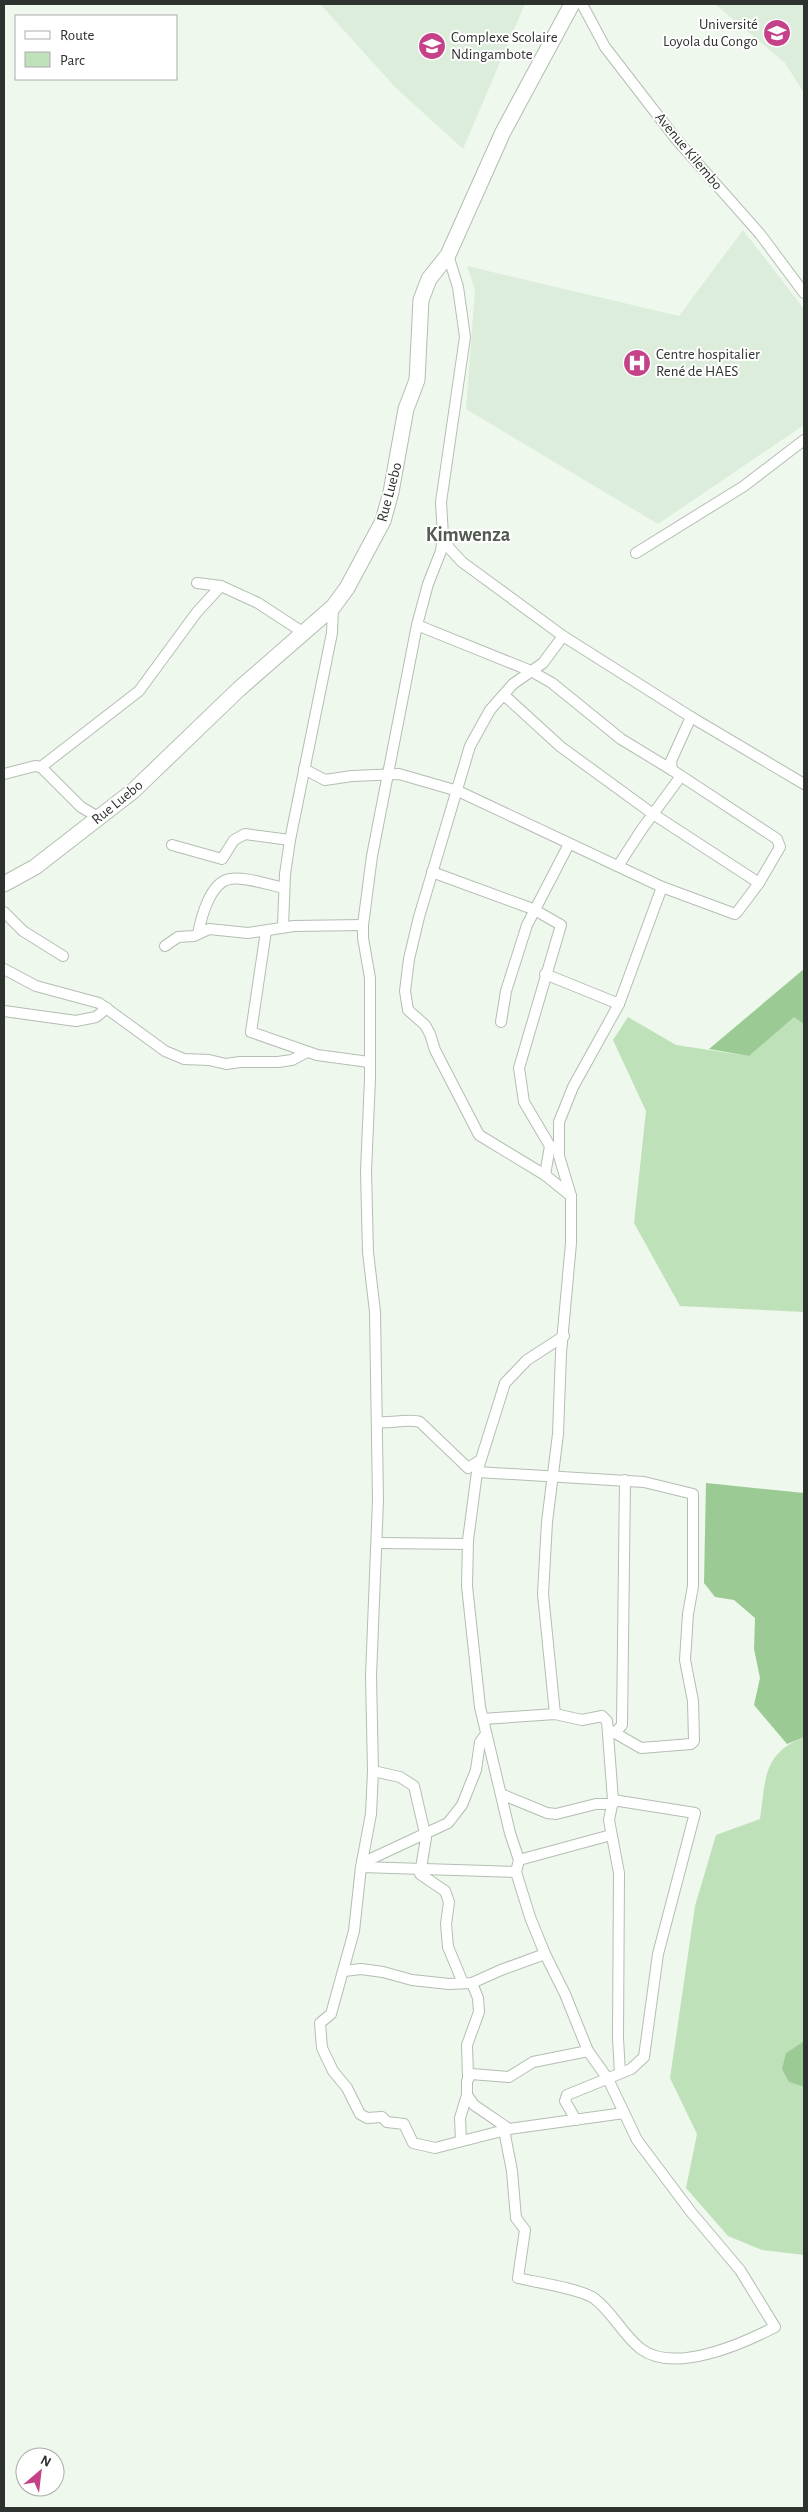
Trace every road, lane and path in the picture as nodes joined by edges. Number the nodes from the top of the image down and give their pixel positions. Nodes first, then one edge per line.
1 (572, 4) edge
2 (582, 4) edge
3 (448, 256) junction
4 (804, 293) edge
5 (804, 440) edge
6 (443, 536) junction
7 (636, 553) dead end
8 (197, 583) dead end
9 (222, 586) junction
10 (334, 607) junction
11 (418, 625) junction
12 (304, 633) junction
13 (563, 636) junction
14 (513, 664) junction
15 (531, 671) junction
16 (513, 684) junction
17 (504, 695) junction
18 (691, 717) junction
19 (40, 767) junction
20 (304, 769) junction
21 (677, 773) junction
22 (4, 774) edge
23 (388, 774) junction
24 (804, 784) edge
25 (458, 791) junction
26 (653, 814) junction
27 (98, 817) junction
28 (290, 840) junction
29 (568, 844) junction
30 (172, 846) dead end
31 (618, 866) junction
32 (432, 872) junction
33 (759, 883) junction
34 (4, 884) edge
35 (662, 887) junction
36 (284, 888) junction
37 (533, 909) junction
38 (4, 912) edge
39 (363, 925) junction
40 (283, 927) junction
41 (266, 931) junction
42 (198, 934) junction
43 (164, 946) dead end
44 (63, 956) dead end
45 (4, 969) edge
46 (545, 974) junction
47 (619, 1004) junction
48 (107, 1008) junction
49 (4, 1011) edge
50 (501, 1022) dead end
51 (269, 1040) junction
52 (308, 1052) junction
53 (278, 1062) junction
54 (370, 1062) junction
55 (545, 1175) junction
56 (571, 1196) junction
57 (564, 1336) junction
58 (377, 1422) junction
59 (479, 1461) junction
60 (477, 1472) junction
61 (552, 1476) junction
62 (625, 1480) junction
63 (378, 1543) junction
64 (467, 1544) junction
65 (555, 1714) junction
66 (483, 1719) junction
67 (612, 1732) junction
68 (486, 1734) junction
69 (373, 1771) junction
70 (501, 1794) junction
71 (613, 1802) junction
72 (425, 1833) junction
73 (611, 1836) junction
74 (519, 1860) junction
75 (362, 1864) junction
76 (420, 1870) junction
77 (516, 1872) junction
78 (545, 1954) junction
79 (344, 1971) junction
80 (468, 1983) junction
81 (588, 2051) junction
82 (620, 2073) junction
83 (468, 2077) junction
84 (608, 2079) junction
85 (468, 2095) junction
86 (624, 2113) junction
87 (576, 2120) junction
88 (506, 2129) junction
89 (461, 2140) junction

1 - 3 street, Rue Luebo
2 - 4 street, Avenue Kilembo
3 - 6 street
3 - 10 street, Rue Luebo
5 - 7 street
6 - 11 street
6 - 13 street
8 - 9 street
9 - 12 street
9 - 19 street
10 - 12 street, Rue Luebo
10 - 20 street
11 - 14 street
11 - 23 street
12 - 27 street, Rue Luebo
13 - 15 street
13 - 18 street
14 - 15 street
14 - 16 street
15 - 16 street
15 - 21 street
16 - 17 street
17 - 25 street
17 - 26 street
18 - 21 street
18 - 24 street
19 - 22 street
19 - 27 street
20 - 23 street
20 - 28 street
21 - 26 street
21 - 33 street
23 - 25 street
23 - 39 street
25 - 29 street
25 - 32 street
26 - 31 street
26 - 33 street
27 - 34 street, Rue Luebo
28 - 30 street
28 - 36 street
29 - 31 street
29 - 37 street
31 - 35 street
32 - 37 street
32 - 55 street
33 - 35 street
35 - 47 street
36 - 40 street
36 - 42 street
37 - 46 street
37 - 50 street
38 - 44 street
39 - 40 street
39 - 54 street
40 - 41 street
41 - 42 street
41 - 51 street
42 - 43 street
45 - 48 street
46 - 47 street
46 - 55 street
47 - 56 street
48 - 49 street
48 - 53 street
51 - 52 street
51 - 53 street
52 - 53 street
52 - 54 street
54 - 58 street
55 - 56 street
56 - 57 street
57 - 59 street
57 - 61 street
58 - 59 street
58 - 63 street
59 - 60 street
60 - 61 street
60 - 64 street
61 - 62 street
61 - 65 street
62 - 67 street
62 - 67 street
63 - 64 street
63 - 69 street
64 - 66 street
65 - 66 street
65 - 67 street
66 - 68 street
67 - 71 street
68 - 70 street
68 - 72 street
69 - 72 street
69 - 75 street
70 - 71 street
70 - 74 street
71 - 73 street
71 - 82 street
72 - 75 street
72 - 76 street
73 - 74 street
73 - 82 street
74 - 77 street
75 - 76 street
75 - 79 street
76 - 77 street
76 - 80 street
77 - 78 street
78 - 80 street
78 - 81 street
79 - 80 street
79 - 89 street
80 - 83 street
81 - 83 street
81 - 84 street
82 - 84 street
83 - 85 street
84 - 86 street
84 - 87 street
85 - 88 street
85 - 89 street
86 - 87 street
86 - 88 street
87 - 88 street
88 - 89 street

